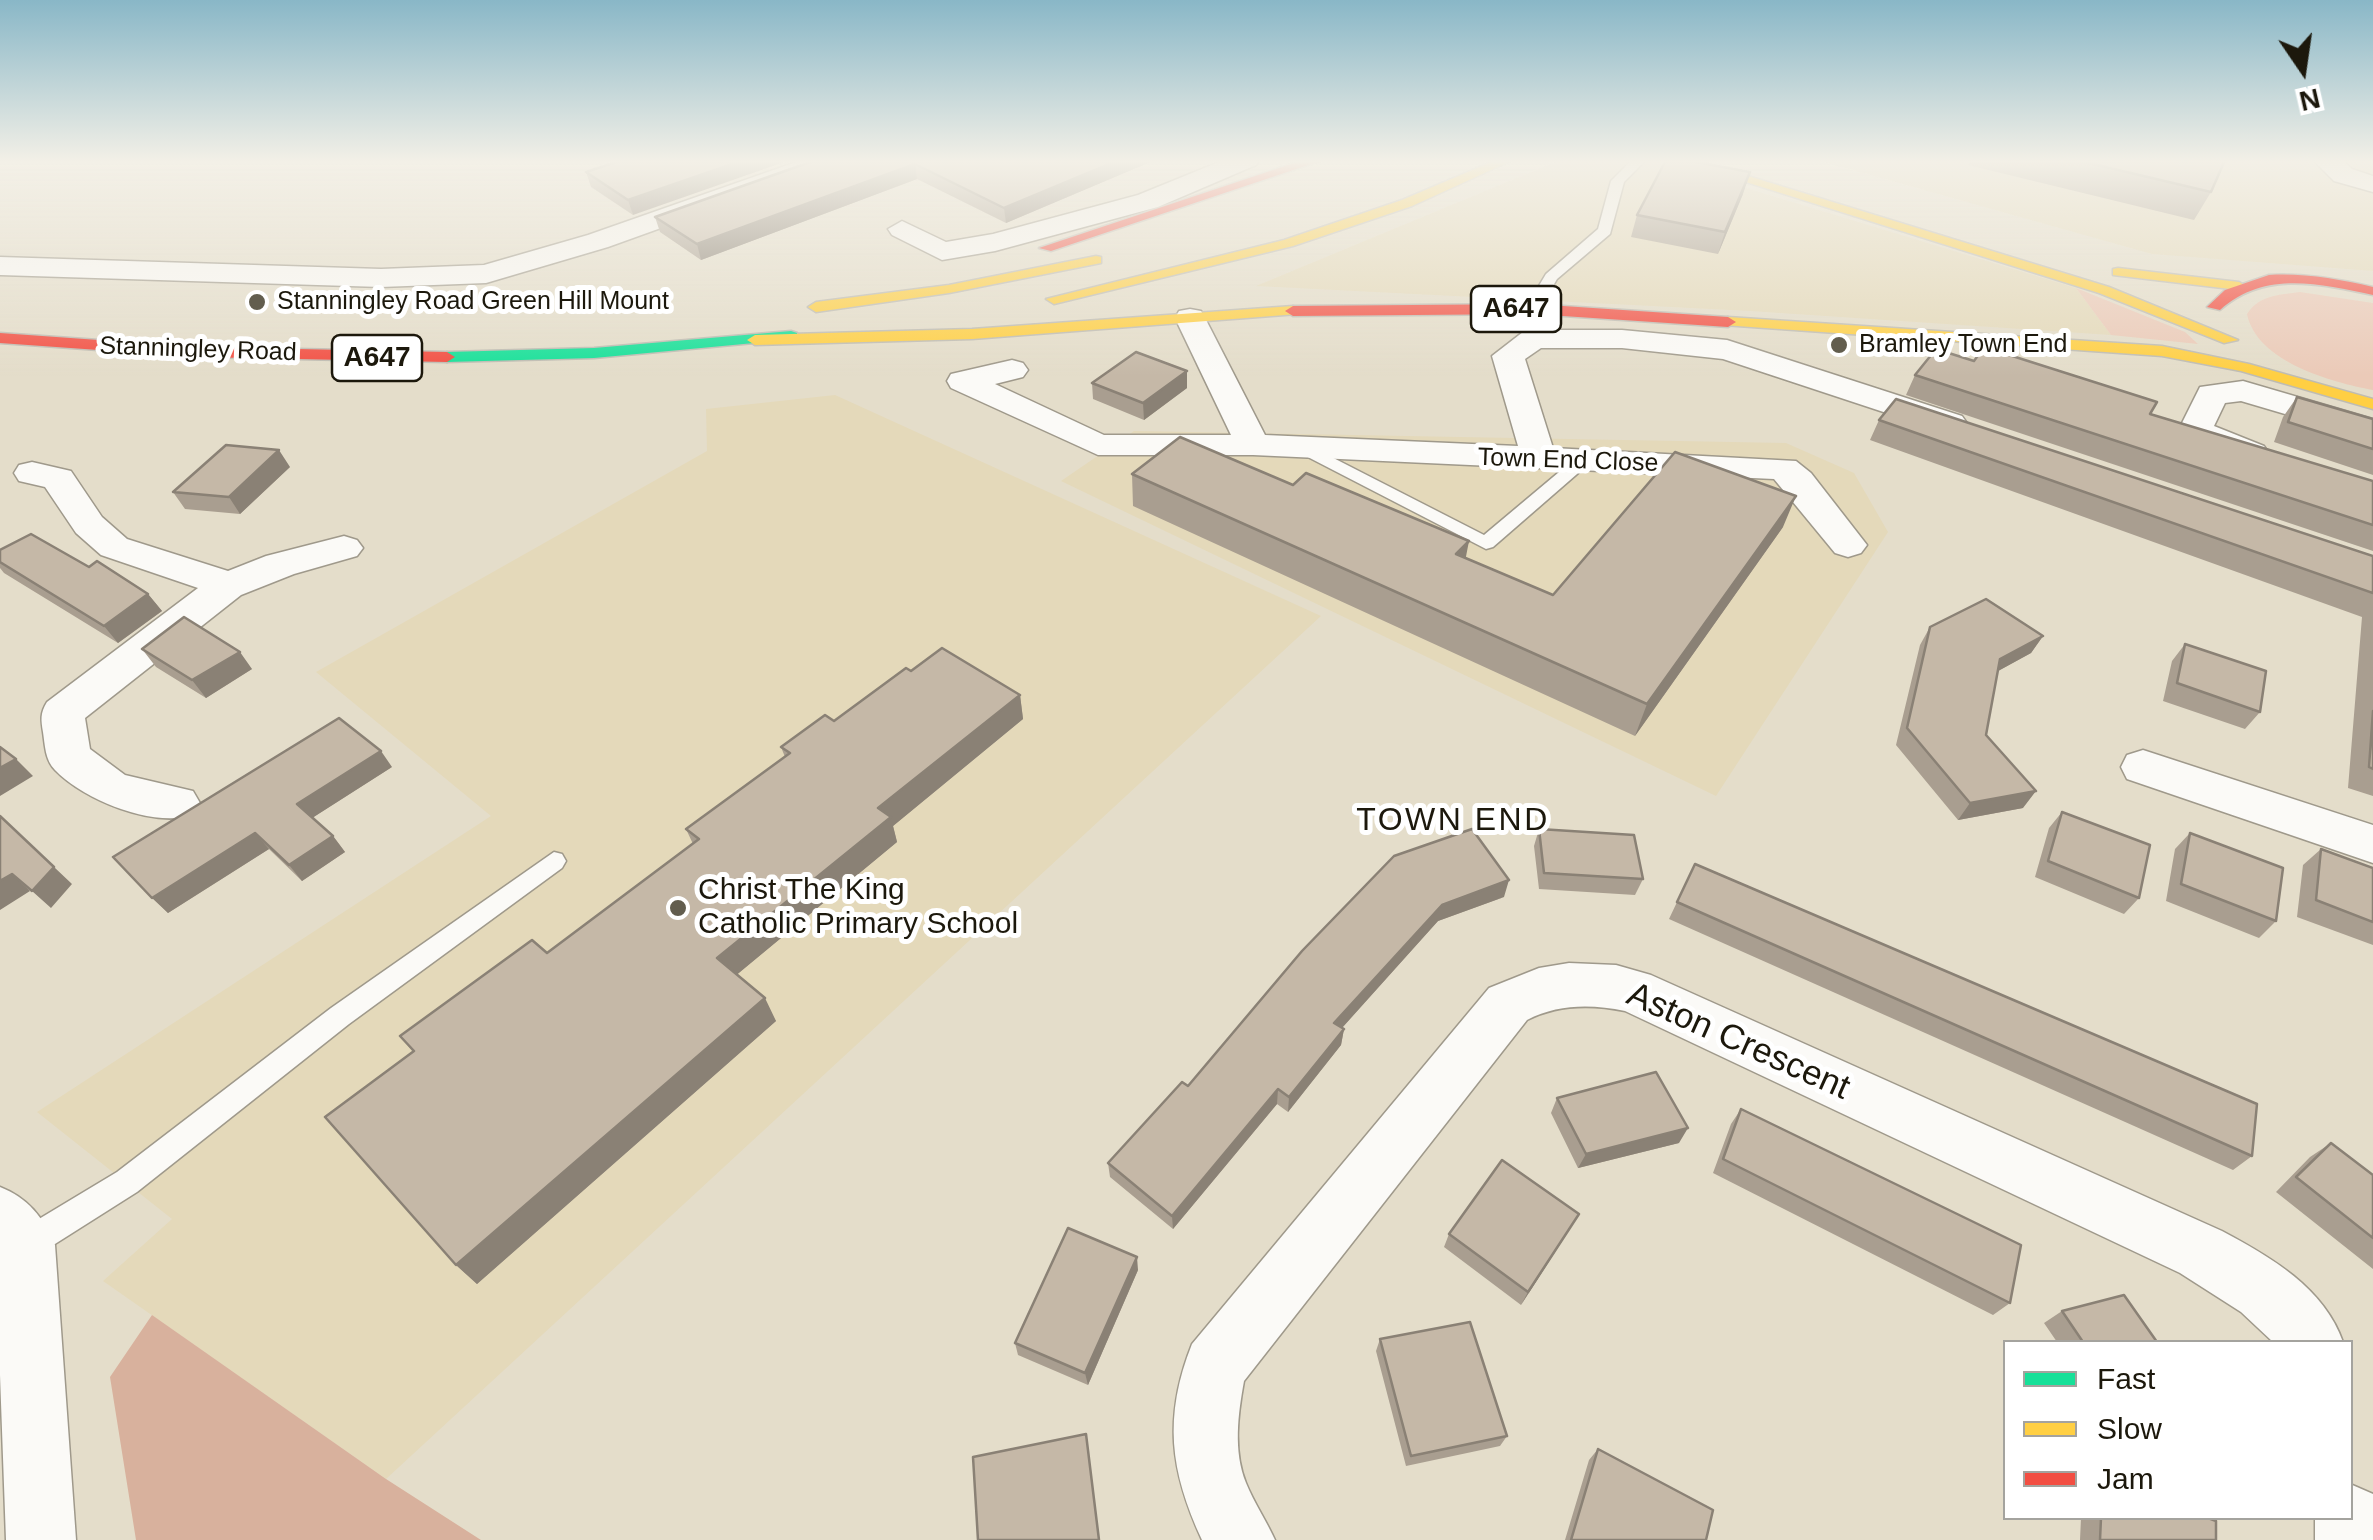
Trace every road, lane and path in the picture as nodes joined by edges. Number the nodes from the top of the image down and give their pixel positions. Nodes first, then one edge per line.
1 (624, 232) edge
2 (907, 232) edge
3 (1032, 232) edge
4 (1103, 232) edge
5 (1321, 232) edge
6 (1603, 232) edge
7 (1906, 232) edge
8 (1973, 232) edge
9 (1118, 255) dead end
10 (0, 266) edge
11 (2239, 286) junction
12 (2373, 291) edge
13 (1030, 303) dead end
14 (994, 308) dead end
15 (1533, 309) junction
16 (1190, 318) junction
17 (0, 338) edge
18 (755, 340) junction
19 (2230, 340) junction
20 (1012, 370) dead end
21 (2308, 385) junction
22 (2373, 404) edge
23 (2373, 430) edge
24 (1977, 432) edge
25 (1253, 446) junction
26 (1308, 450) junction
27 (1539, 460) junction
28 (1584, 461) junction
29 (2282, 462) edge
30 (32, 472) edge
31 (1848, 546) dead end
32 (344, 548) dead end
33 (227, 586) junction
34 (2143, 767) dead end
35 (178, 803) dead end
36 (2373, 844) edge
37 (554, 862) dead end
38 (12, 1231) edge
39 (2311, 1340) edge
40 (1225, 1513) edge
41 (41, 1540) edge

1 - 10 street
2 - 3 street
4 - 9 main road
5 - 13 main road
6 - 15 lane
7 - 19 main road
8 - 11 main road
11 - 12 main road
11 - 19 main road
14 - 18 main road, A647
15 - 16 main road, A647
15 - 21 main road, A647
16 - 18 main road, A647
16 - 25 street
17 - 18 main road, Stanningley Road / A647
19 - 21 main road
20 - 25 street, Town End Close
21 - 22 main road
23 - 29 street
24 - 27 street
25 - 26 street, Town End Close
26 - 27 street, Town End Close
26 - 28 lane
27 - 28 street, Town End Close
28 - 31 street, Town End Close
30 - 33 street
32 - 33 street
33 - 35 street
34 - 36 street
37 - 38 lane
38 - 41 street
39 - 40 street, Aston Crescent

